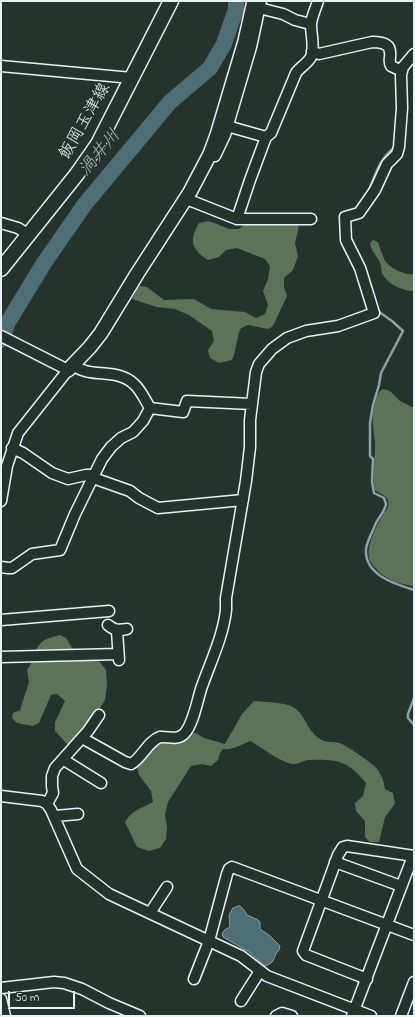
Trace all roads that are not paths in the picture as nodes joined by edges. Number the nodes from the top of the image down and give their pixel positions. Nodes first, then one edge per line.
1 (171, 1) edge
2 (318, 1) edge
3 (258, 4) edge
4 (310, 24) junction
5 (312, 51) junction
6 (414, 54) edge
7 (1, 66) edge
8 (402, 71) junction
9 (132, 78) junction
10 (227, 126) junction
11 (266, 137) junction
12 (190, 200) junction
13 (174, 216) junction
14 (237, 219) junction
15 (311, 219) dead end
16 (1, 223) edge
17 (29, 235) junction
18 (1, 269) edge
19 (1, 336) edge
20 (71, 368) junction
21 (252, 404) junction
22 (150, 408) junction
23 (12, 448) junction
24 (93, 477) junction
25 (243, 500) junction
26 (1, 501) edge
27 (1, 567) edge
28 (109, 611) dead end
29 (1, 620) edge
30 (117, 628) dead end
31 (1, 656) edge
32 (99, 715) dead end
33 (82, 738) junction
34 (64, 760) junction
35 (100, 783) dead end
36 (1, 796) edge
37 (47, 804) junction
38 (78, 814) dead end
39 (55, 816) junction
40 (413, 856) edge
41 (335, 862) junction
42 (402, 886) junction
43 (166, 887) dead end
44 (321, 900) junction
45 (150, 913) junction
46 (387, 925) junction
47 (414, 935) edge
48 (209, 941) junction
49 (260, 971) junction
50 (194, 979) dead end
51 (367, 979) junction
52 (414, 982) edge
53 (1, 988) edge
54 (1, 998) edge
55 (241, 1001) dead end
56 (353, 1013) edge
57 (5, 1016) edge
58 (140, 1016) edge
59 (276, 1016) edge
60 (292, 1016) edge
61 (371, 1016) edge
62 (401, 1016) edge

1 - 9 main road, 飯岡玉津線
2 - 4 street
3 - 4 street
3 - 10 street
3 - 13 street
4 - 5 street
5 - 8 street
5 - 11 street
6 - 8 street
7 - 9 street
8 - 21 street
9 - 17 main road, 飯岡玉津線
10 - 11 street
10 - 12 street
11 - 14 street
12 - 13 street
12 - 14 street
13 - 20 street
14 - 15 street
16 - 17 street
17 - 18 main road, 飯岡玉津線
19 - 20 street
20 - 22 street
20 - 23 street
21 - 22 street
21 - 25 street
22 - 24 street
23 - 24 street
23 - 26 street
24 - 25 street
24 - 27 street
25 - 33 street
28 - 29 street
30 - 31 street
32 - 33 street
33 - 34 street
34 - 35 street
34 - 37 street
36 - 37 street
37 - 39 street
38 - 39 street
39 - 45 street
40 - 41 street
40 - 42 street
41 - 42 street
41 - 44 street
42 - 46 street
43 - 45 street
44 - 46 street
44 - 48 street
44 - 51 street
45 - 48 street
46 - 47 street
46 - 51 street
48 - 49 street
48 - 50 street
49 - 55 street
49 - 56 street
51 - 56 street
52 - 62 street
53 - 58 street
54 - 57 street
56 - 61 street
59 - 60 street

